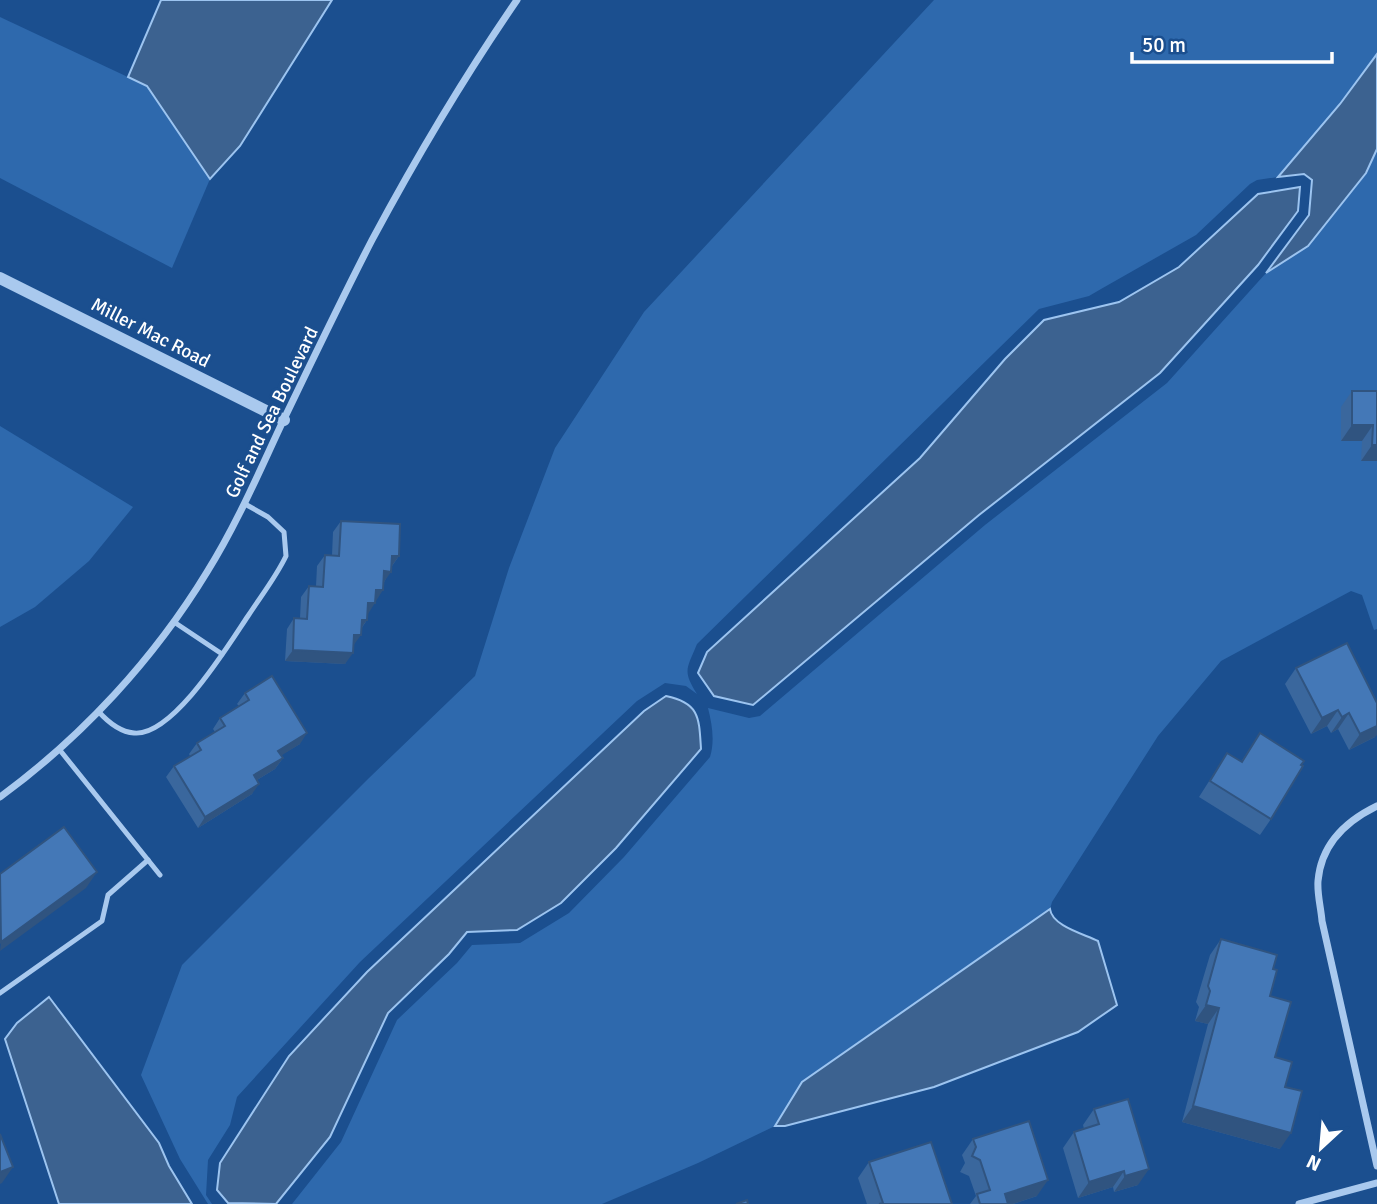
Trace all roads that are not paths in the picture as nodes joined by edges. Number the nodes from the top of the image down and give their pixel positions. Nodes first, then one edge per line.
1 (517, 0) edge
2 (0, 278) edge
3 (284, 420) junction
4 (245, 504) junction
5 (174, 622) junction
6 (222, 654) junction
7 (98, 711) junction
8 (59, 749) junction
9 (0, 797) edge
10 (1377, 806) edge
11 (148, 860) junction
12 (160, 875) dead end
13 (0, 993) edge
14 (1377, 1166) edge
15 (1377, 1183) edge
16 (1299, 1204) edge

1 - 3 street, Golf and Sea Boulevard
2 - 3 street, Miller Mac Road
3 - 4 street, Golf and Sea Boulevard
4 - 5 street, Golf and Sea Boulevard
4 - 6 lane
5 - 6 lane
5 - 7 street, Golf and Sea Boulevard
6 - 7 lane
7 - 8 street, Golf and Sea Boulevard
8 - 9 street, Golf and Sea Boulevard
8 - 11 lane
10 - 14 street
11 - 12 lane
11 - 13 lane
15 - 16 street

